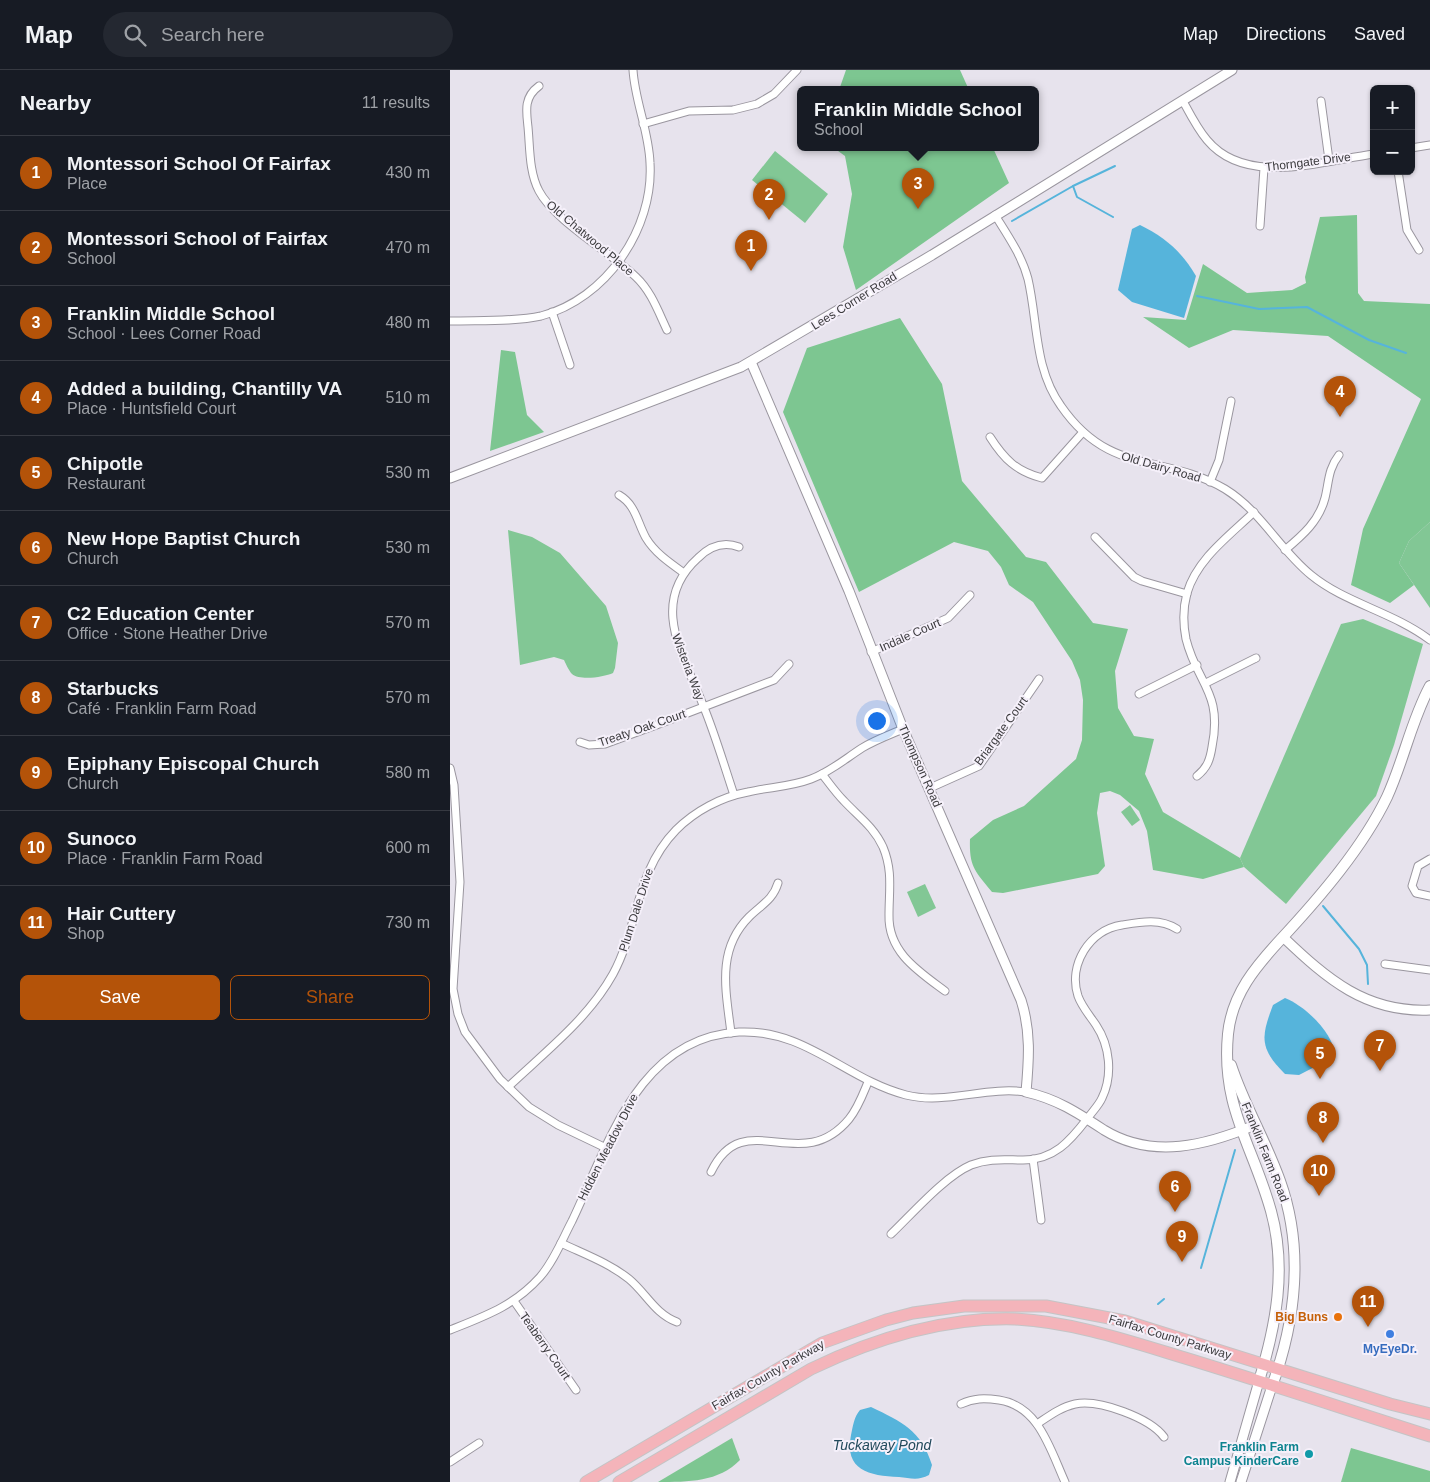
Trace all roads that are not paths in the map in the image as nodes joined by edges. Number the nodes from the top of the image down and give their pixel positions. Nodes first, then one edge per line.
1 (633, 70) edge
2 (797, 70) edge
3 (1232, 70) edge
4 (539, 86) dead end
5 (1183, 101) junction
6 (1321, 101) dead end
7 (643, 124) junction
8 (1430, 145) edge
9 (1415, 147) edge
10 (1370, 155) edge
11 (1330, 160) junction
12 (1264, 168) junction
13 (1399, 175) edge
14 (996, 215) junction
15 (1260, 226) dead end
16 (1419, 250) dead end
17 (619, 262) junction
18 (552, 312) junction
19 (450, 321) edge
20 (667, 330) dead end
21 (751, 362) junction
22 (570, 365) dead end
23 (1231, 401) dead end
24 (1083, 432) junction
25 (990, 437) dead end
26 (1339, 455) dead end
27 (450, 478) edge
28 (1210, 482) junction
29 (619, 495) dead end
30 (1254, 512) junction
31 (1095, 537) dead end
32 (739, 547) dead end
33 (1285, 550) junction
34 (684, 573) junction
35 (1187, 594) junction
36 (970, 595) dead end
37 (1430, 640) edge
38 (871, 652) junction
39 (1256, 658) dead end
40 (789, 664) dead end
41 (1197, 665) junction
42 (1039, 679) dead end
43 (1206, 683) junction
44 (1430, 686) edge
45 (1139, 694) dead end
46 (704, 707) junction
47 (903, 729) junction
48 (580, 742) dead end
49 (450, 768) edge
50 (822, 774) junction
51 (1197, 776) dead end
52 (930, 788) junction
53 (734, 795) junction
54 (453, 814) edge
55 (1430, 859) edge
56 (778, 883) dead end
57 (1430, 896) edge
58 (1176, 929) dead end
59 (1284, 937) junction
60 (1385, 964) dead end
61 (1430, 970) edge
62 (945, 991) dead end
63 (453, 1002) edge
64 (1430, 1010) edge
65 (731, 1033) junction
66 (1228, 1057) junction
67 (868, 1082) junction
68 (508, 1087) junction
69 (1026, 1092) junction
70 (1088, 1118) junction
71 (1255, 1125) junction
72 (1241, 1131) junction
73 (606, 1148) junction
74 (1033, 1159) junction
75 (712, 1172) dead end
76 (1041, 1220) dead end
77 (891, 1234) dead end
78 (561, 1243) junction
79 (514, 1301) junction
80 (677, 1322) dead end
81 (450, 1330) edge
82 (1264, 1365) junction
83 (1278, 1370) junction
84 (1259, 1381) junction
85 (1272, 1386) junction
86 (576, 1390) dead end
87 (961, 1404) dead end
88 (1430, 1414) edge
89 (1037, 1424) junction
90 (1430, 1436) edge
91 (1164, 1437) dead end
92 (479, 1443) dead end
93 (450, 1462) edge
94 (586, 1482) edge
95 (619, 1482) edge
96 (1065, 1482) edge
97 (1230, 1482) edge
98 (1242, 1482) edge

1 - 7 street
2 - 7 street
3 - 5 street, Lees Corner Road
4 - 17 street, Old Chatwood Place
5 - 12 street, Thorngate Drive
5 - 14 street, Lees Corner Road
6 - 11 street
7 - 17 street
8 - 9 street
10 - 11 street, Thorngate Drive
11 - 12 street, Thorngate Drive
12 - 15 street
13 - 16 street
14 - 21 street, Lees Corner Road
14 - 24 street, Old Dairy Road
17 - 18 street
17 - 20 street, Old Chatwood Place
18 - 19 street
18 - 22 street
21 - 27 street, Lees Corner Road
21 - 38 street, Thompson Road
23 - 28 street
24 - 25 street
24 - 28 street, Old Dairy Road
26 - 33 street
28 - 30 street, Old Dairy Road
29 - 34 street
30 - 33 street, Old Dairy Road
30 - 35 street
31 - 35 street
32 - 34 street, Wisteria Way
33 - 37 street, Old Dairy Road
34 - 46 street, Wisteria Way
35 - 41 street
36 - 38 street, Indale Court
38 - 47 street, Thompson Road
39 - 43 street
40 - 46 street, Treaty Oak Court
41 - 43 street
41 - 45 street
42 - 52 street, Briargate Court
43 - 51 street
44 - 59 main road, Franklin Farm Road
46 - 48 street, Treaty Oak Court
46 - 53 street, Wisteria Way
47 - 50 street, Plum Dale Drive
47 - 52 street, Thompson Road
49 - 54 street
50 - 53 street, Plum Dale Drive
50 - 62 street
52 - 69 street, Thompson Road
53 - 68 street, Plum Dale Drive
54 - 63 street
55 - 57 street
56 - 65 street
58 - 70 street
59 - 64 street
59 - 66 main road, Franklin Farm Road
60 - 61 street
63 - 68 street
65 - 67 street, Hidden Meadow Drive
65 - 73 street, Hidden Meadow Drive
66 - 71 main road, Franklin Farm Road
66 - 72 main road, Franklin Farm Road
67 - 69 street, Hidden Meadow Drive
67 - 75 street
68 - 73 street
69 - 70 street, Hidden Meadow Drive
70 - 72 street, Hidden Meadow Drive
70 - 74 street
71 - 72 street, Hidden Meadow Drive
71 - 83 main road, Franklin Farm Road
72 - 82 main road, Franklin Farm Road
73 - 78 street, Hidden Meadow Drive
74 - 76 street
74 - 77 street
78 - 79 street, Hidden Meadow Drive
78 - 80 street
79 - 81 street, Hidden Meadow Drive
79 - 86 street, Teaberry Court
82 - 83 highway, Fairfax County Parkway
82 - 84 main road, Franklin Farm Road
82 - 94 highway, Fairfax County Parkway
83 - 85 main road, Franklin Farm Road
83 - 88 highway, Fairfax County Parkway
84 - 85 highway, Fairfax County Parkway
84 - 95 highway, Fairfax County Parkway
84 - 97 street, Franklin Farm Road
85 - 90 highway, Fairfax County Parkway
85 - 98 street, Franklin Farm Road
87 - 89 street
89 - 91 street
89 - 96 street
92 - 93 street

